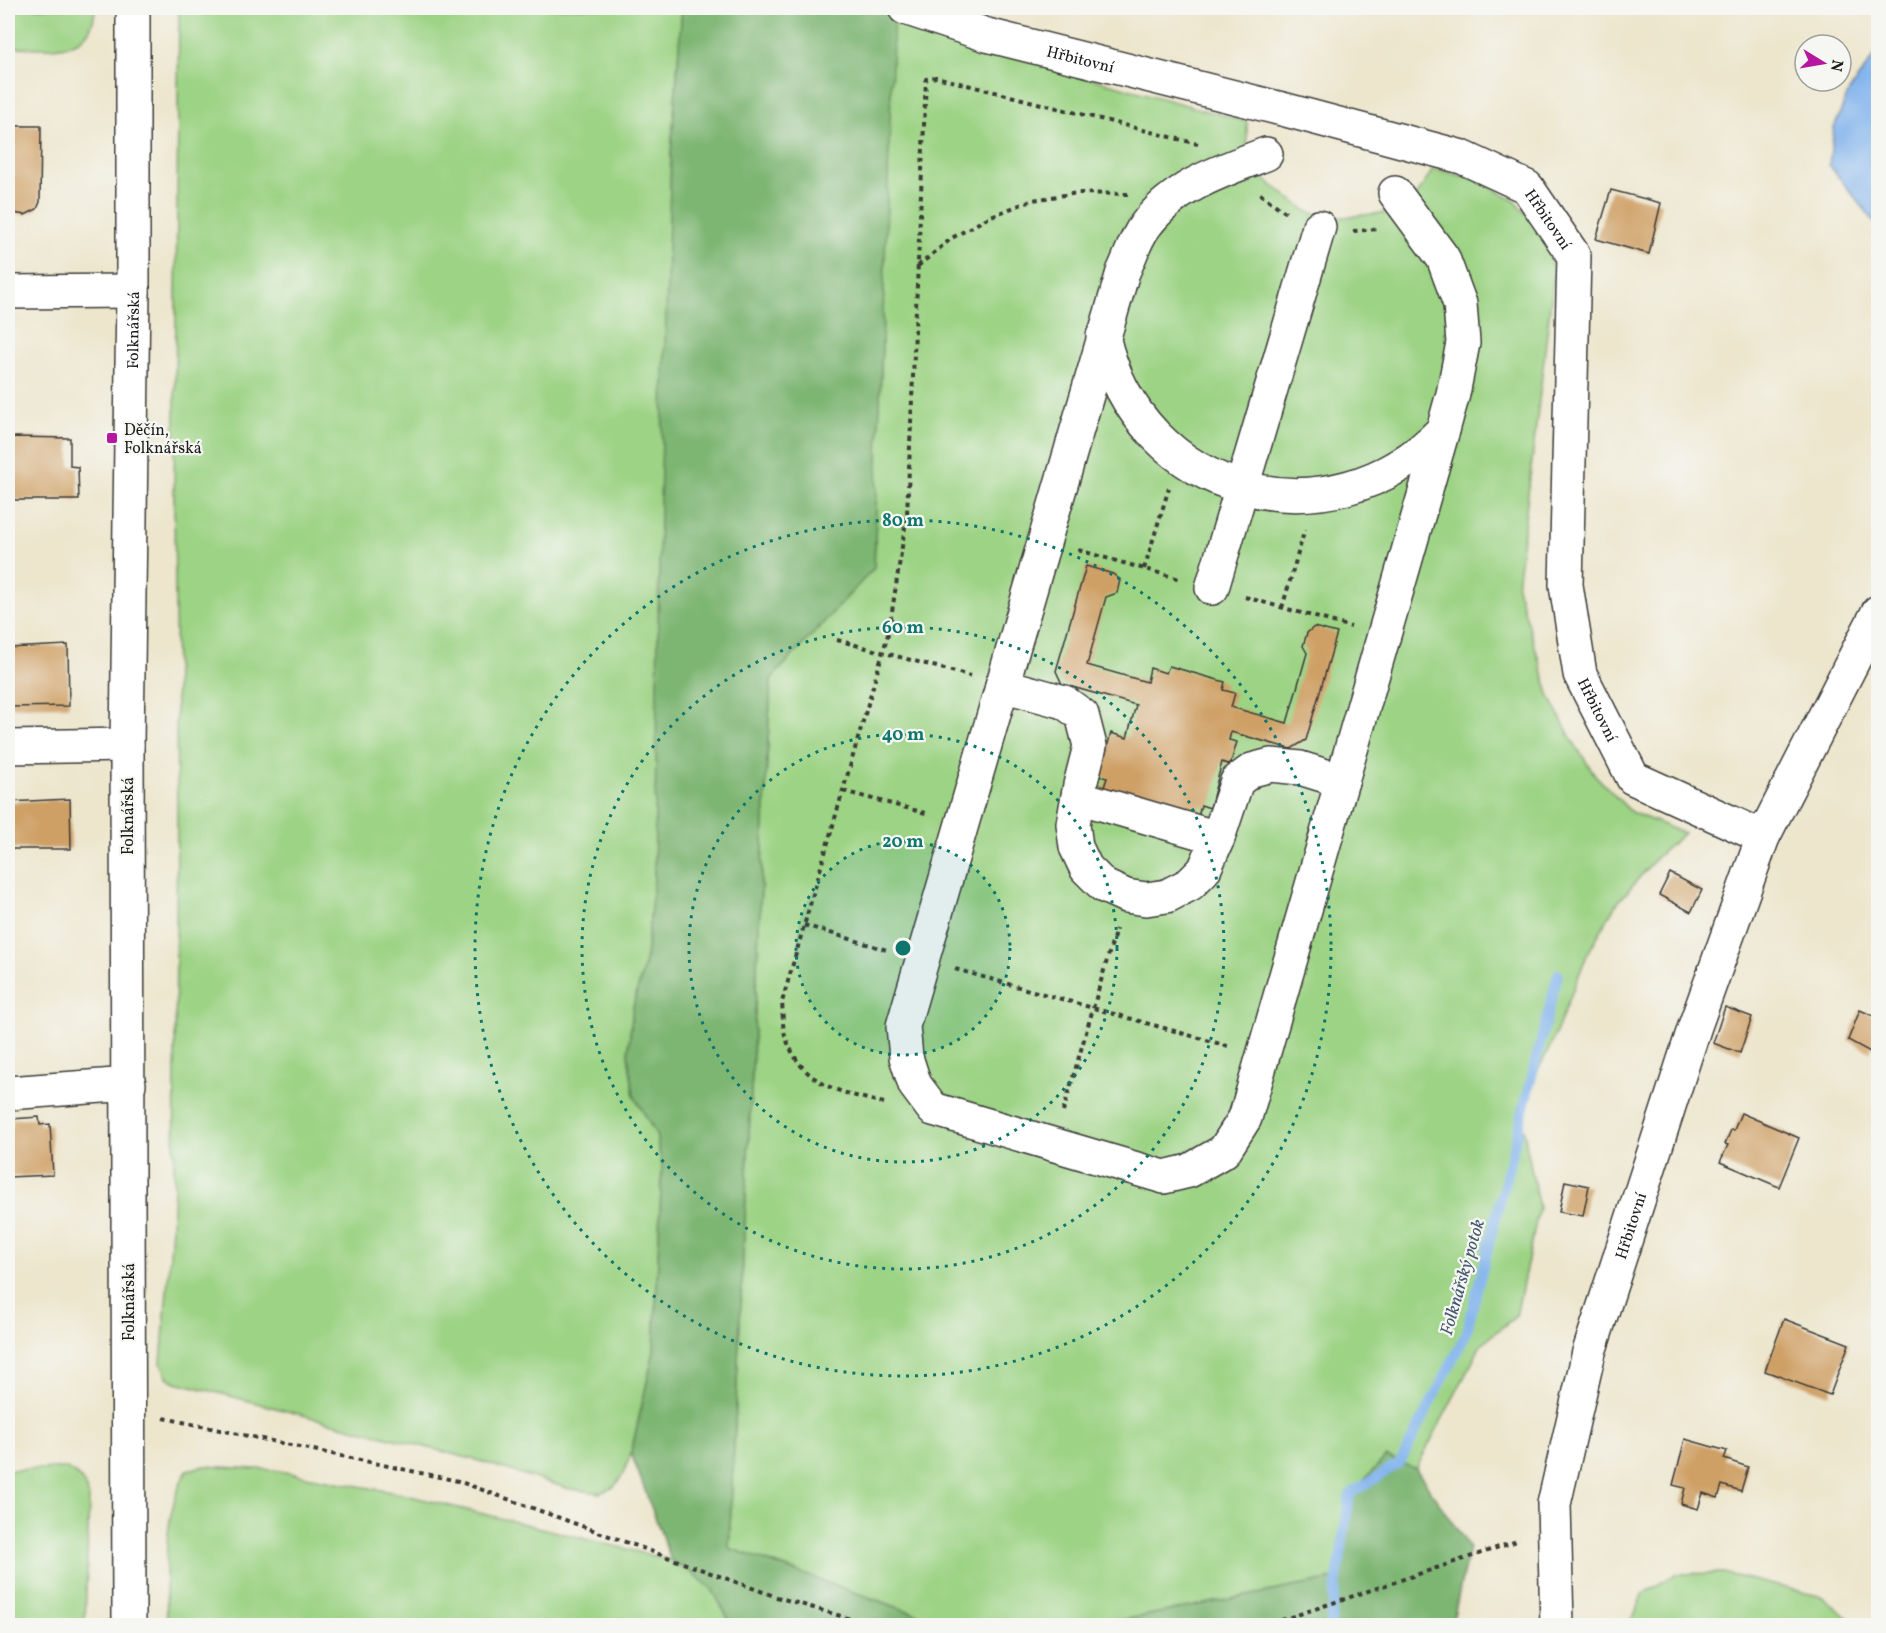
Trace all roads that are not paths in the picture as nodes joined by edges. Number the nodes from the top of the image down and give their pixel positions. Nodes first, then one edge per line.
1 (133, 8) edge
2 (905, 8) edge
3 (1266, 154) dead end
4 (1395, 193) dead end
5 (1319, 227) dead end
6 (133, 291) junction
7 (8, 292) edge
8 (1103, 336) junction
9 (1443, 430) junction
10 (1243, 488) junction
11 (1212, 588) dead end
12 (1878, 612) edge
13 (1002, 684) junction
14 (127, 745) junction
15 (8, 747) edge
16 (1342, 781) junction
17 (1078, 797) junction
18 (1763, 837) junction
19 (1218, 838) junction
20 (129, 1084) junction
21 (8, 1093) edge
22 (129, 1626) edge
23 (1557, 1626) edge

1 - 6 street, Folknářská
2 - 18 street, Hřbitovní
3 - 8 street
4 - 9 street
5 - 10 street
6 - 7 street
6 - 14 street, Folknářská
8 - 10 street
8 - 13 street
9 - 10 street
9 - 16 street
10 - 11 street
12 - 18 street, Hřbitovní
13 - 16 street
13 - 17 street
14 - 15 street
14 - 20 street, Folknářská
16 - 19 street
17 - 19 street
17 - 19 street
18 - 23 street, Hřbitovní
20 - 21 street
20 - 22 street, Folknářská

